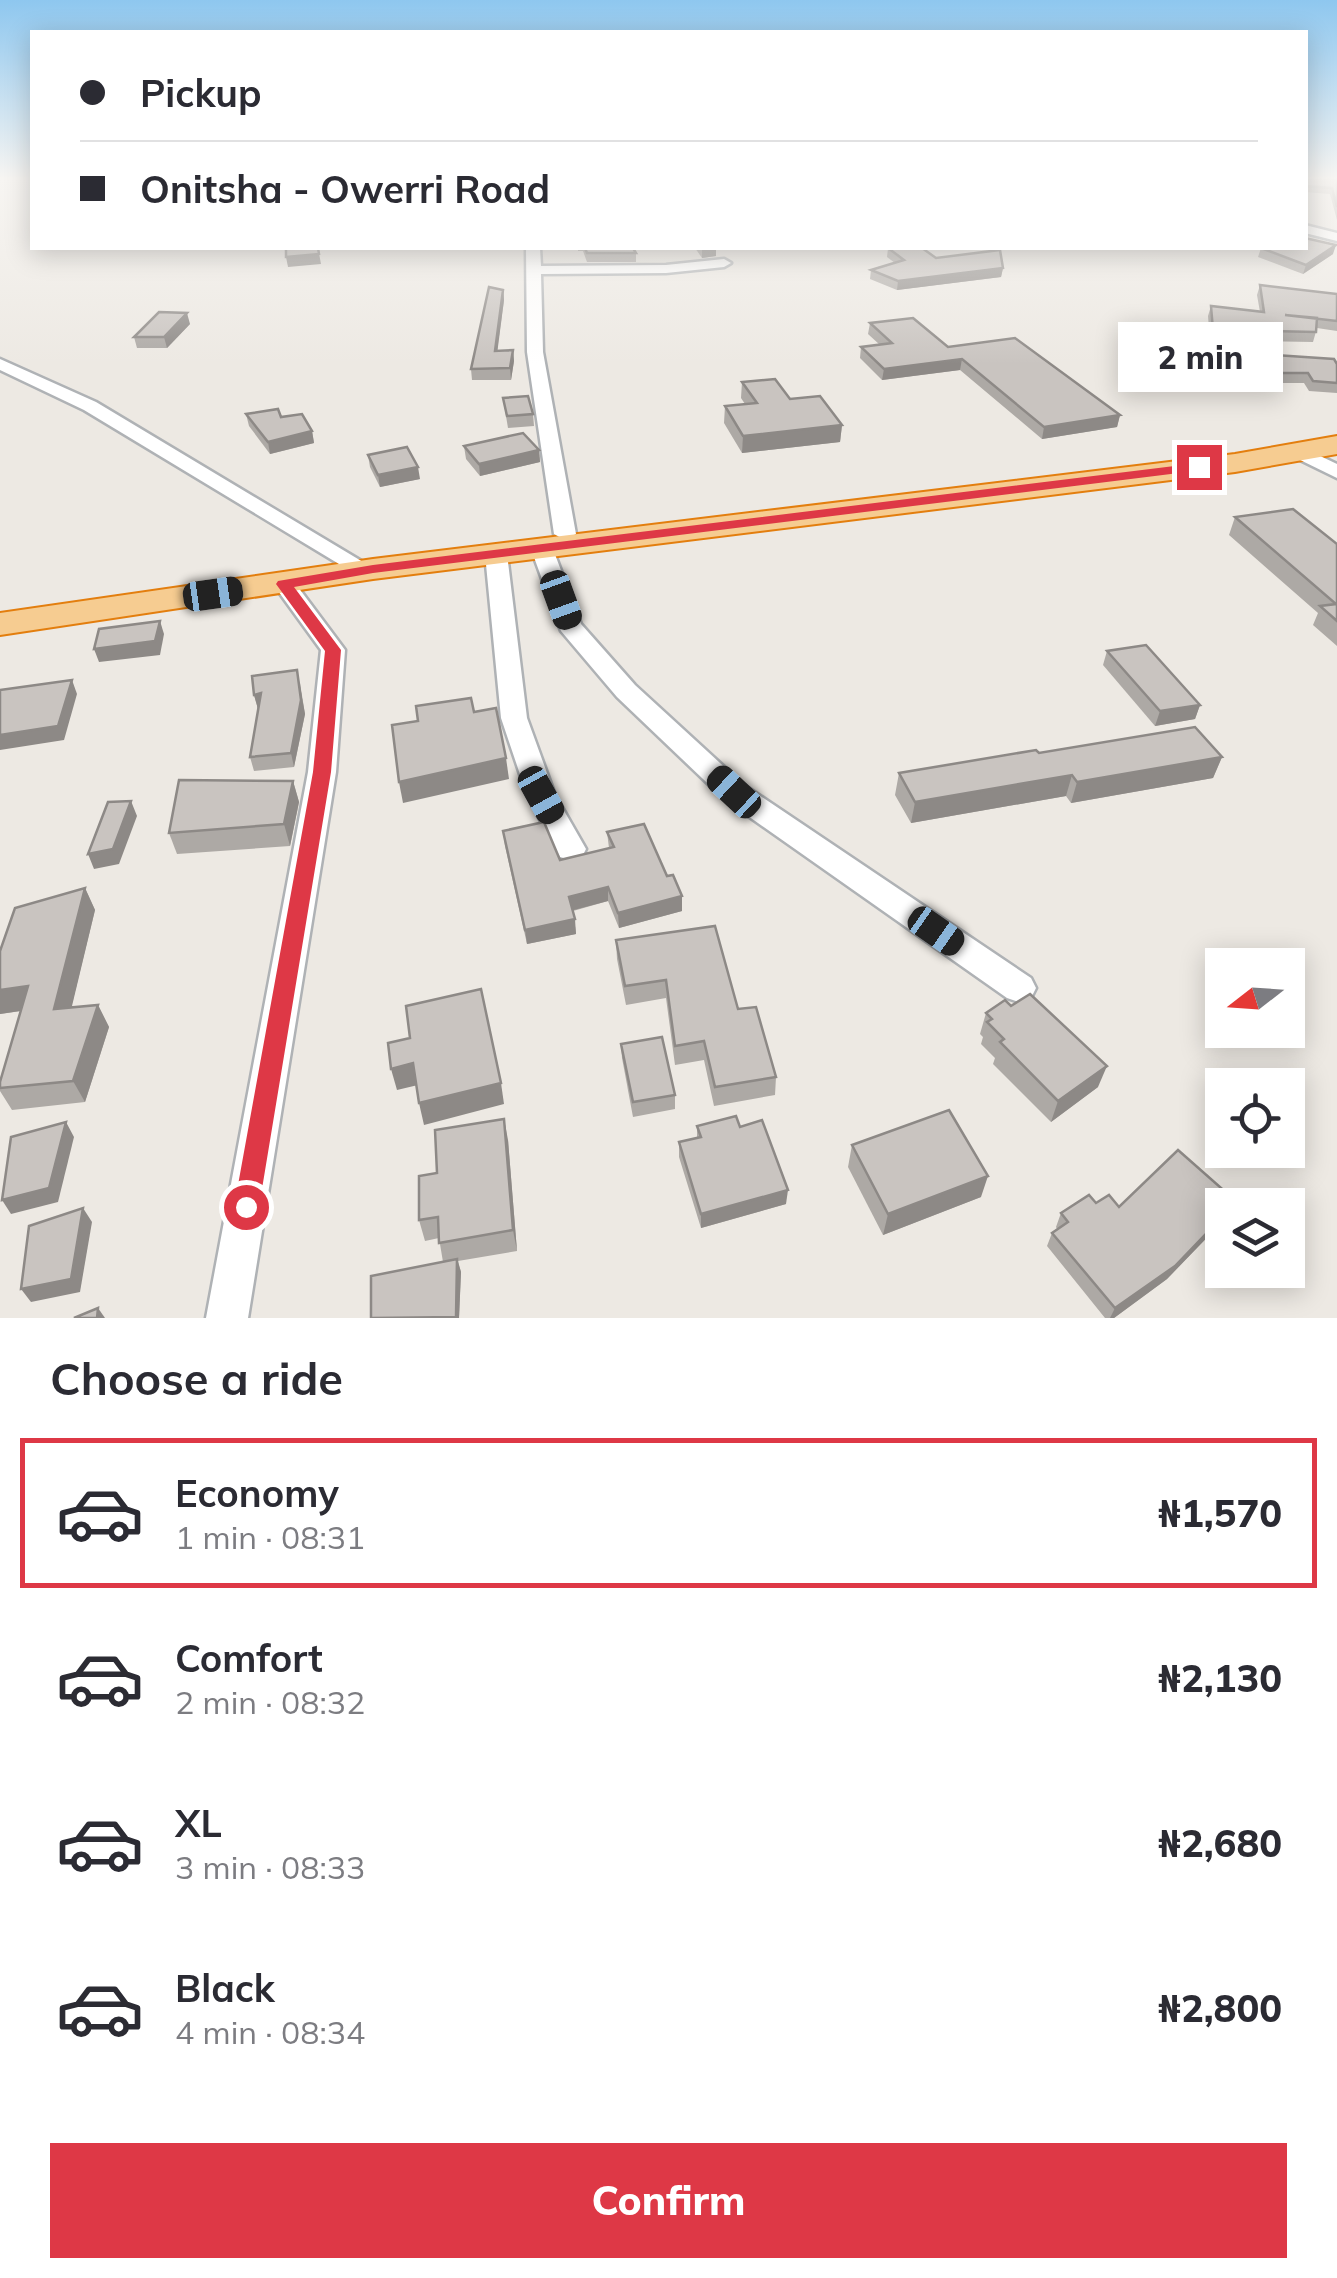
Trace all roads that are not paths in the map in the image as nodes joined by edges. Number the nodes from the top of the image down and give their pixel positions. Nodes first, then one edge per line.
1 (533, 250) edge
2 (724, 263) dead end
3 (534, 270) junction
4 (0, 364) edge
5 (1337, 432) edge
6 (1337, 445) edge
7 (1299, 452) junction
8 (1337, 472) edge
9 (554, 541) junction
10 (496, 554) junction
11 (352, 562) junction
12 (284, 584) junction
13 (0, 607) edge
14 (0, 624) edge
15 (571, 849) dead end
16 (1019, 988) dead end
17 (227, 1318) edge

1 - 3 street
2 - 3 street
3 - 9 street
4 - 11 street
5 - 9 highway
6 - 7 highway
7 - 8 street
7 - 9 highway
9 - 10 highway
9 - 11 highway
9 - 16 street
10 - 12 highway
10 - 15 street
11 - 13 highway
12 - 14 highway
12 - 17 street

